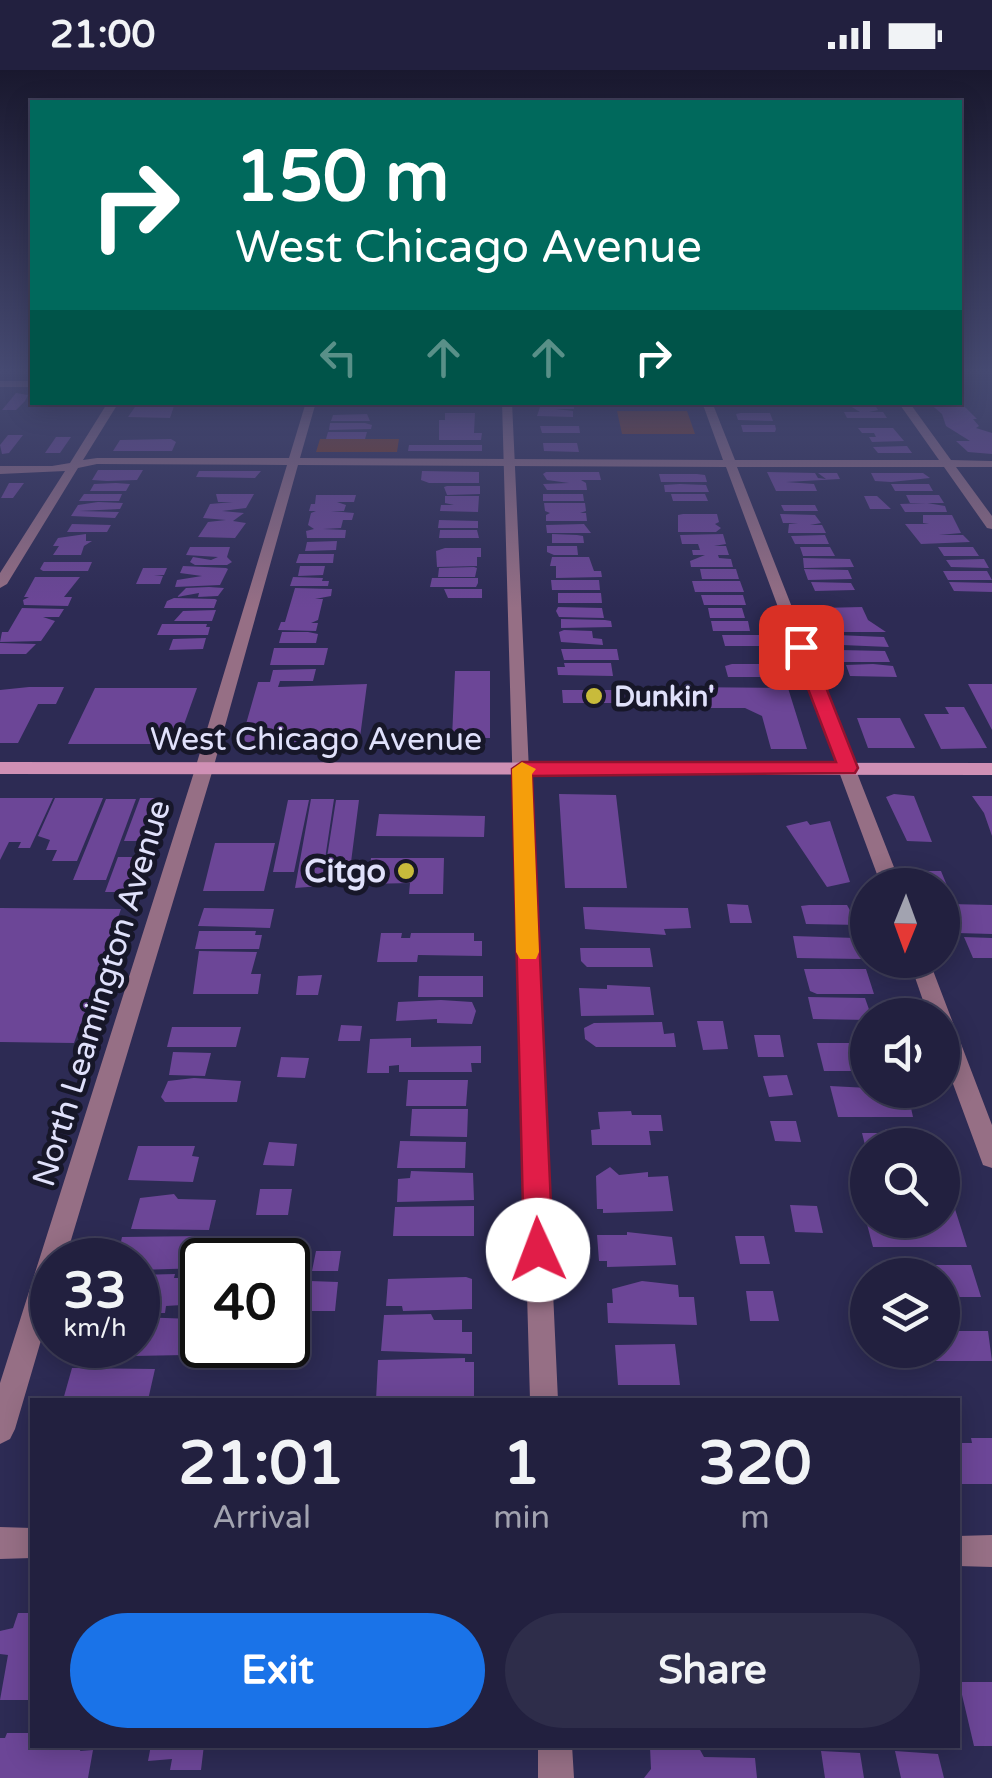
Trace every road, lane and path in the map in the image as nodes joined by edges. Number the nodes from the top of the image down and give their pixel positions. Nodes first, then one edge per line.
1 (85, 449) edge
2 (298, 449) edge
3 (509, 449) edge
4 (725, 449) edge
5 (937, 449) edge
6 (294, 462) junction
7 (510, 462) junction
8 (730, 462) junction
9 (948, 463) junction
10 (992, 464) edge
11 (74, 466) junction
12 (0, 470) edge
13 (992, 525) edge
14 (0, 584) edge
15 (0, 768) edge
16 (848, 768) junction
17 (204, 769) junction
18 (522, 769) junction
19 (992, 770) edge
20 (885, 868) edge
21 (960, 1072) edge
22 (992, 1157) edge
23 (544, 1398) edge
24 (0, 1429) edge
25 (0, 1543) edge
26 (30, 1543) edge
27 (960, 1551) edge
28 (992, 1551) edge
29 (555, 1748) edge
30 (556, 1778) edge

1 - 11 street
2 - 6 street, North Leamington Avenue
3 - 7 street
4 - 8 street
5 - 9 street
6 - 7 street
6 - 11 street
6 - 17 street, North Leamington Avenue
7 - 8 street
7 - 18 street
8 - 9 street
8 - 16 street
9 - 10 street
9 - 13 street
11 - 12 street
11 - 14 street
15 - 17 main road, West Chicago Avenue
16 - 18 main road, West Chicago Avenue
16 - 19 main road, West Chicago Avenue
16 - 20 street
17 - 18 main road, West Chicago Avenue
17 - 24 street, North Leamington Avenue
18 - 23 street
21 - 22 street
25 - 26 street
27 - 28 street
29 - 30 street

